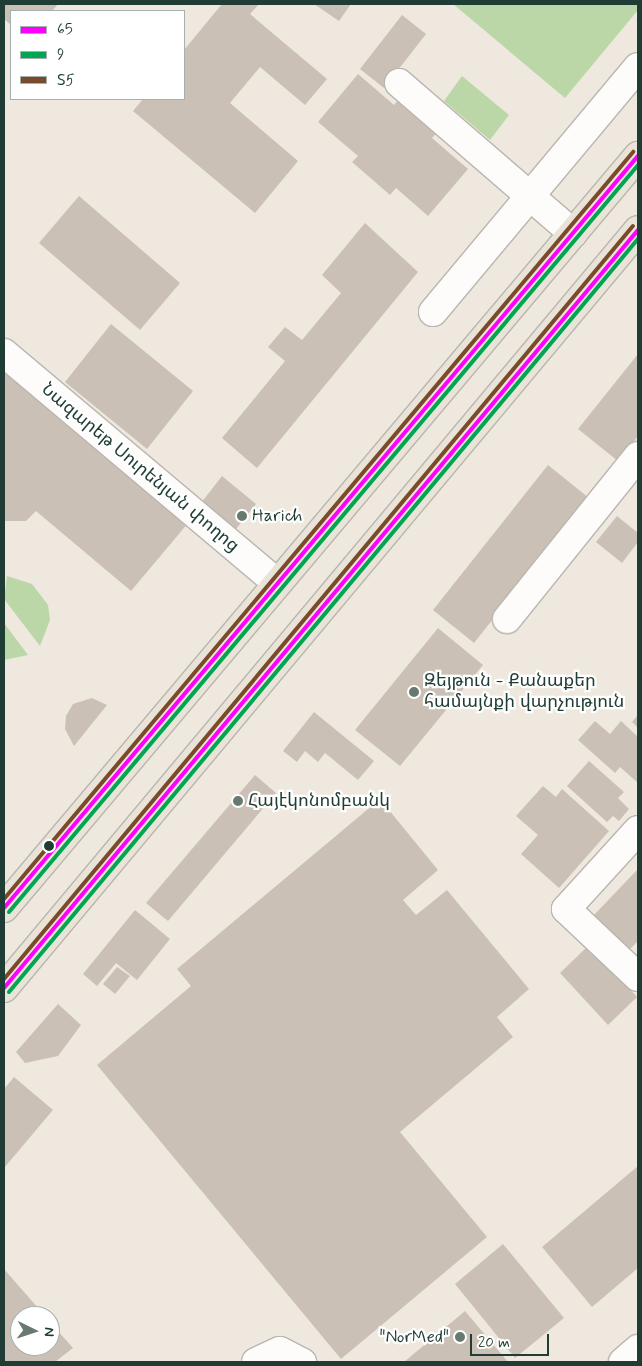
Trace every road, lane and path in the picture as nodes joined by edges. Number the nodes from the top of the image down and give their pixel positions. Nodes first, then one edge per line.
1 (638, 67) edge
2 (399, 83) dead end
3 (638, 135) edge
4 (638, 156) edge
5 (618, 177) junction
6 (531, 196) junction
7 (638, 230) edge
8 (573, 233) junction
9 (433, 312) dead end
10 (4, 352) edge
11 (638, 456) edge
12 (277, 582) junction
13 (507, 619) dead end
14 (638, 830) edge
15 (4, 908) edge
16 (638, 977) edge
17 (4, 988) edge
18 (638, 1349) edge
19 (256, 1362) edge
20 (302, 1362) edge
21 (623, 1362) edge

1 - 6 street
2 - 6 street
3 - 5 main road
4 - 5 main road
5 - 8 main road
6 - 8 street
6 - 9 street
7 - 17 main road
8 - 12 main road
10 - 12 street, Նազարեթ Սուրենյան փողոց
11 - 13 street
12 - 15 main road
14 - 16 street
18 - 21 street
19 - 20 street

